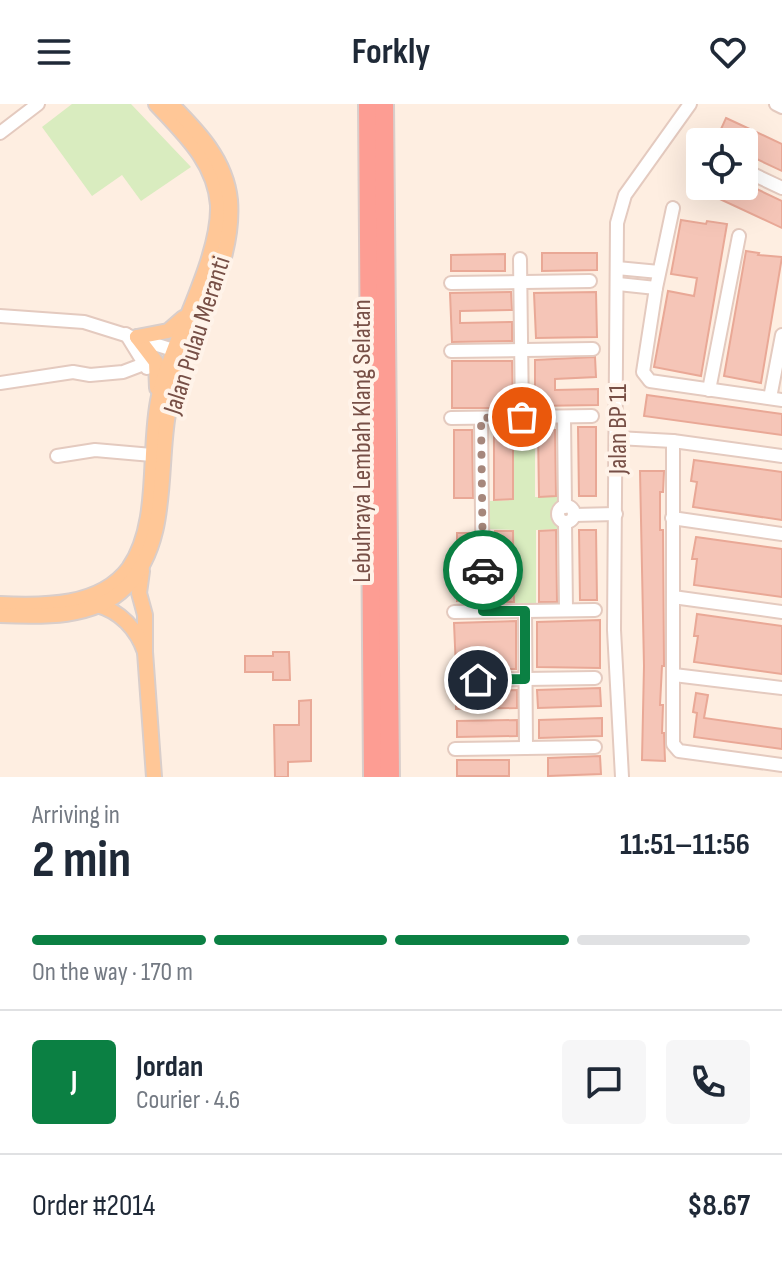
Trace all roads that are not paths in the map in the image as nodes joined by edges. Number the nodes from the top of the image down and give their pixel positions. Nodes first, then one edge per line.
1 (38, 104) edge
2 (156, 104) edge
3 (171, 104) edge
4 (368, 104) edge
5 (384, 104) edge
6 (690, 104) edge
7 (776, 104) edge
8 (782, 107) edge
9 (0, 133) edge
10 (758, 177) edge
11 (782, 188) edge
12 (673, 208) dead end
13 (739, 236) dead end
14 (520, 259) dead end
15 (617, 268) junction
16 (659, 272) junction
17 (520, 281) junction
18 (590, 281) dead end
19 (451, 283) dead end
20 (618, 284) junction
21 (656, 288) junction
22 (188, 313) junction
23 (0, 316) edge
24 (132, 335) junction
25 (782, 335) edge
26 (593, 349) dead end
27 (521, 350) junction
28 (451, 351) dead end
29 (180, 352) junction
30 (144, 364) junction
31 (0, 383) edge
32 (709, 390) junction
33 (158, 393) junction
34 (776, 399) edge
35 (592, 416) dead end
36 (522, 417) junction
37 (564, 417) junction
38 (451, 418) dead end
39 (481, 418) junction
40 (617, 438) junction
41 (673, 441) junction
42 (152, 455) junction
43 (57, 456) dead end
44 (782, 456) edge
45 (568, 514) junction
46 (616, 514) junction
47 (672, 518) junction
48 (782, 534) edge
49 (143, 567) junction
50 (673, 597) junction
51 (0, 604) edge
52 (97, 605) junction
53 (566, 610) junction
54 (595, 610) dead end
55 (483, 611) junction
56 (525, 611) junction
57 (454, 612) dead end
58 (782, 612) edge
59 (0, 615) edge
60 (145, 652) junction
61 (674, 675) junction
62 (595, 678) dead end
63 (525, 679) junction
64 (455, 680) dead end
65 (782, 688) edge
66 (595, 747) dead end
67 (526, 748) junction
68 (455, 749) dead end
69 (782, 765) edge
70 (154, 777) edge
71 (373, 777) edge
72 (390, 777) edge
73 (622, 777) edge

1 - 9 street
2 - 22 main road, Jalan Pulau Meranti
3 - 29 main road, Jalan Pulau Meranti
4 - 71 highway, Lebuhraya Lembah Klang Selatan
5 - 72 highway, Lebuhraya Lembah Klang Selatan
6 - 15 street, Jalan BP 11
7 - 8 street
10 - 11 street
12 - 16 street
13 - 32 street
14 - 17 street
15 - 16 street
15 - 20 street, Jalan BP 11
16 - 21 street
17 - 18 street
17 - 19 street
17 - 27 street
20 - 21 street
20 - 40 street, Jalan BP 11
21 - 32 street
22 - 24 main road
22 - 29 main road, Jalan Pulau Meranti
23 - 24 street
24 - 29 street
24 - 30 street
24 - 33 main road
25 - 34 street
26 - 27 street
27 - 28 street
27 - 36 street
29 - 33 main road, Jalan Pulau Meranti
29 - 49 main road, Jalan Pulau Meranti
30 - 31 street
30 - 33 street
32 - 34 street
33 - 42 main road, Jalan Pulau Meranti
35 - 37 street
36 - 37 street
36 - 39 street
37 - 45 street
38 - 39 street
39 - 55 street
40 - 41 street
40 - 46 street, Jalan BP 11
41 - 44 street
41 - 47 street
42 - 43 street
42 - 51 main road, Jalan Pulau Meranti
45 - 46 street
45 - 53 street
46 - 73 street, Jalan BP 11
47 - 48 street
47 - 50 street
49 - 52 main road, Jalan Pulau Meranti
49 - 60 main road
50 - 58 street
50 - 61 street
52 - 59 main road, Jalan Pulau Meranti
52 - 60 main road
53 - 54 street
53 - 56 street
55 - 56 street
55 - 57 street
56 - 63 street
60 - 70 main road
61 - 65 street
61 - 69 street
62 - 63 street
63 - 64 street
63 - 67 street
66 - 67 street
67 - 68 street

